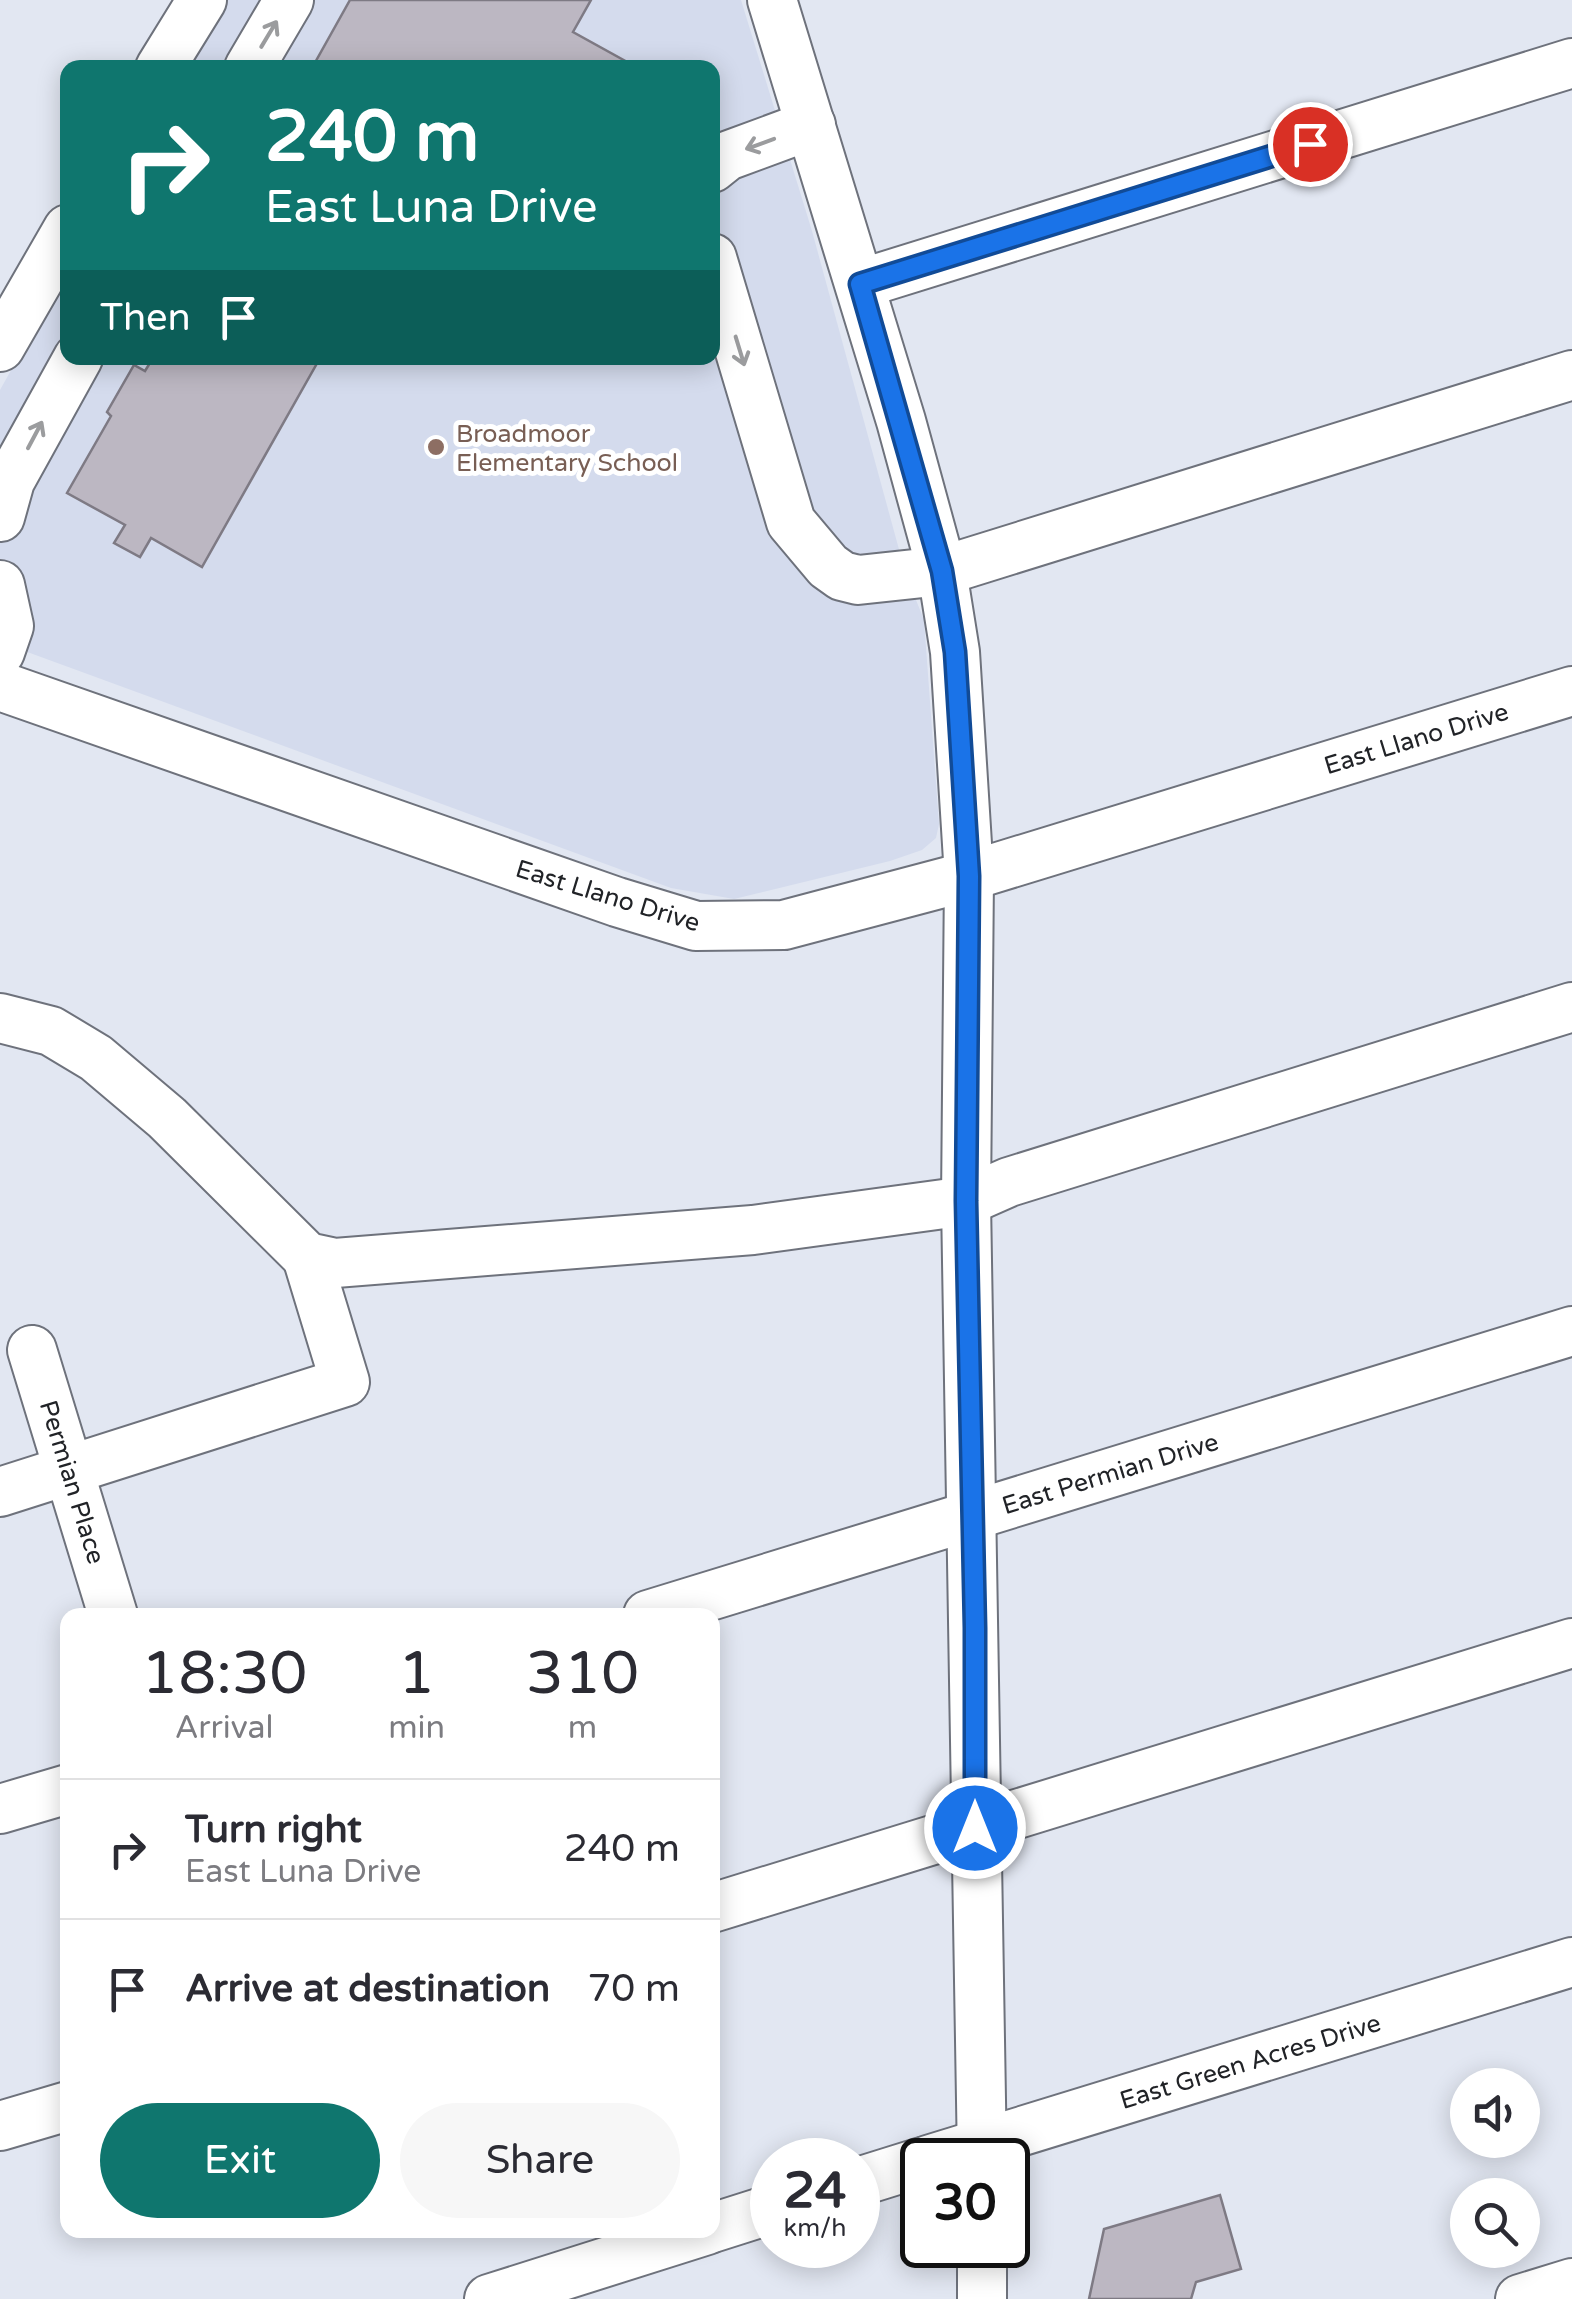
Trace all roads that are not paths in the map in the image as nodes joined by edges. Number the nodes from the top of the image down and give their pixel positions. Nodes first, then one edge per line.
1 (202, 0) edge
2 (289, 0) edge
3 (772, 0) edge
4 (165, 60) edge
5 (254, 60) edge
6 (1572, 63) edge
7 (810, 125) junction
8 (720, 162) edge
9 (60, 243) edge
10 (860, 284) junction
11 (720, 285) edge
12 (0, 347) edge
13 (74, 365) edge
14 (1572, 375) edge
15 (0, 516) edge
16 (942, 571) junction
17 (0, 586) edge
18 (0, 652) edge
19 (0, 686) edge
20 (1572, 691) edge
21 (969, 876) junction
22 (1572, 1007) edge
23 (0, 1018) edge
24 (966, 1201) junction
25 (307, 1257) junction
26 (1572, 1331) edge
27 (32, 1350) dead end
28 (72, 1471) junction
29 (0, 1492) edge
30 (971, 1515) junction
31 (111, 1608) edge
32 (671, 1608) edge
33 (1572, 1643) edge
34 (60, 1790) edge
35 (0, 1809) edge
36 (975, 1828) junction
37 (720, 1906) edge
38 (1572, 1962) edge
39 (60, 2108) edge
40 (0, 2126) edge
41 (982, 2138) edge
42 (1023, 2138) edge
43 (750, 2216) edge
44 (720, 2226) edge
45 (682, 2238) edge
46 (982, 2268) edge
47 (1572, 2283) edge
48 (490, 2299) edge
49 (982, 2299) edge
50 (1520, 2299) edge

1 - 4 street
5 -> 2 street
3 - 7 street
6 - 10 street
7 -> 8 street
7 - 10 street
9 - 12 street
10 - 16 street
11 -> 16 street
15 -> 13 street
14 - 16 street
16 - 21 street
17 - 18 street
19 - 21 street, East Llano Drive
20 - 21 street, East Llano Drive
21 - 24 street
22 - 24 street
23 - 25 street
24 - 25 street
24 - 30 street
25 - 28 street
26 - 30 street, East Permian Drive
27 - 28 street, Permian Place
28 - 29 street
28 - 31 street, Permian Place
30 - 32 street, East Permian Drive
30 - 36 street
33 - 36 street
34 - 35 street
36 - 37 street
36 - 41 street
38 - 42 street, East Green Acres Drive
39 - 40 street
43 - 44 street
45 - 48 street
46 - 49 street
47 - 50 street

